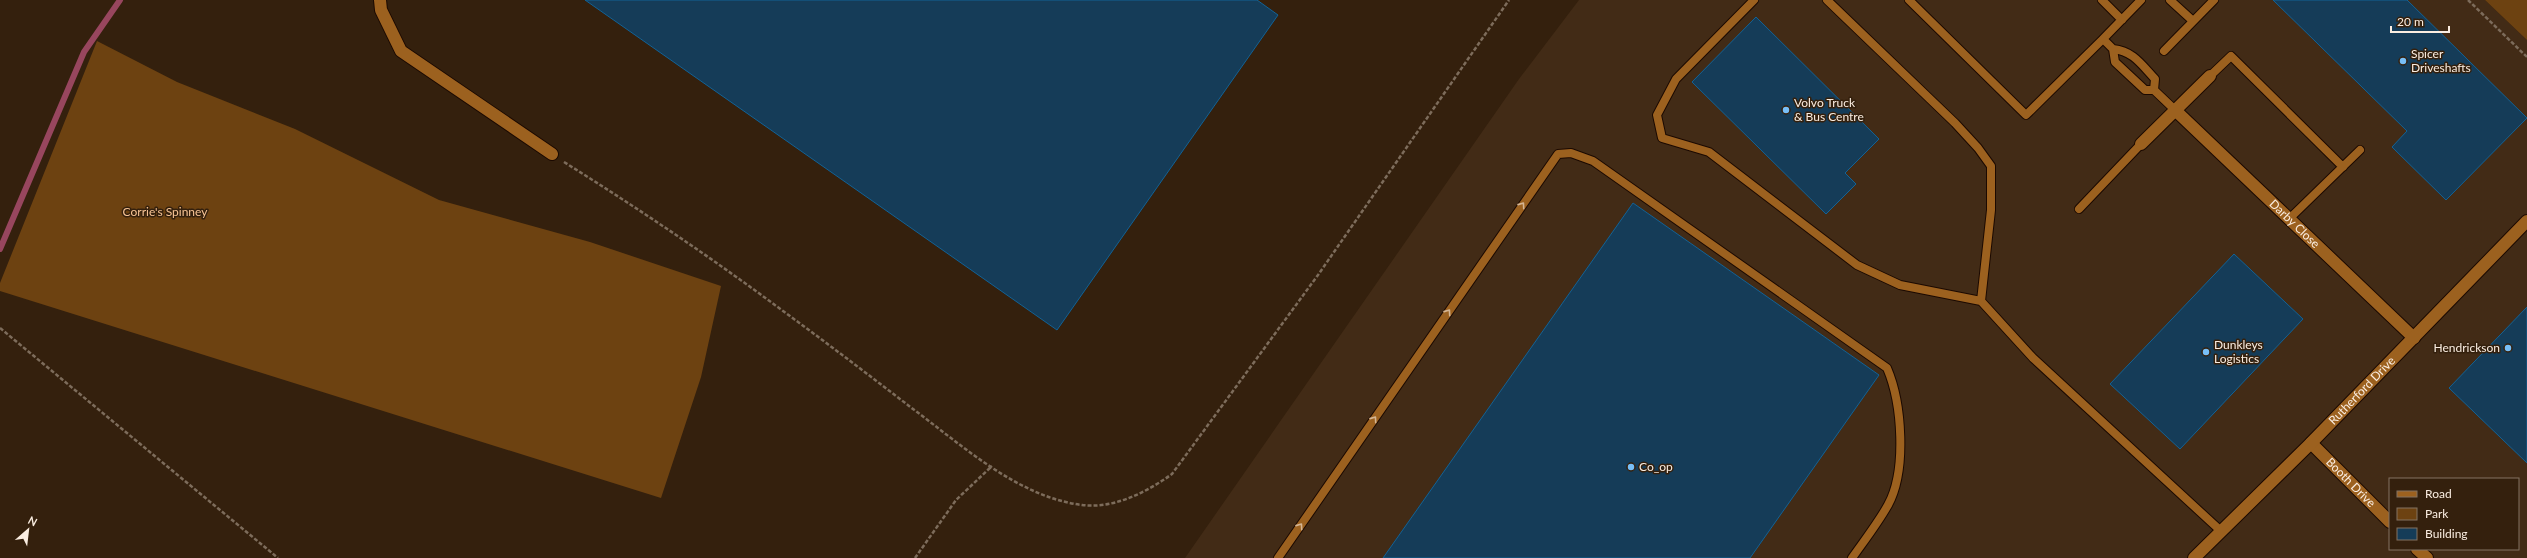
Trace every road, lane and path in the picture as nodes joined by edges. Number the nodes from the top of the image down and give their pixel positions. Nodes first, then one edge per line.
1 (380, 0) edge
2 (1509, 0) edge
3 (1754, 0) edge
4 (1827, 0) edge
5 (1909, 0) edge
6 (2102, 0) edge
7 (2141, 0) edge
8 (2170, 0) edge
9 (2214, 0) edge
10 (2468, 0) edge
11 (2122, 20) junction
12 (2193, 21) junction
13 (2103, 39) junction
14 (2113, 48) junction
15 (2164, 51) dead end
16 (2527, 57) edge
17 (2210, 76) joint
18 (2154, 90) junction
19 (2175, 110) junction
20 (2141, 144) joint
21 (2360, 150) dead end
22 (552, 154) joint
23 (2342, 167) junction
24 (2079, 209) dead end
25 (2290, 218) junction
26 (2527, 222) edge
27 (1981, 301) junction
28 (0, 328) edge
29 (2414, 338) junction
30 (2311, 443) junction
31 (992, 466) junction
32 (2389, 521) edge
33 (2222, 532) junction
34 (2419, 550) edge
35 (278, 558) edge
36 (915, 558) edge
37 (1278, 558) edge
38 (1852, 558) edge
39 (2194, 558) edge
40 (2426, 558) edge

1 - 22 street
2 - 31 path
3 - 27 lane
4 - 27 lane
5 - 13 lane
6 - 11 lane
7 - 11 lane
8 - 12 lane
9 - 12 lane
10 - 16 path
11 - 13 lane
12 - 15 lane
13 - 14 lane
14 - 18 lane
14 - 18 lane
17 - 19 street
17 - 23 lane
18 - 19 lane
19 - 20 street
19 - 25 street, Darby Close
20 - 24 lane
21 - 23 lane
22 - 31 path
23 - 25 lane
25 - 29 street, Darby Close
26 - 29 street, Rutherford Drive
27 - 33 lane
28 - 35 path
29 - 30 street, Rutherford Drive
30 - 32 street, Booth Drive
30 - 33 street, Rutherford Drive
31 - 36 path
33 - 39 street, Rutherford Drive
34 - 40 street
37 -> 38 lane

